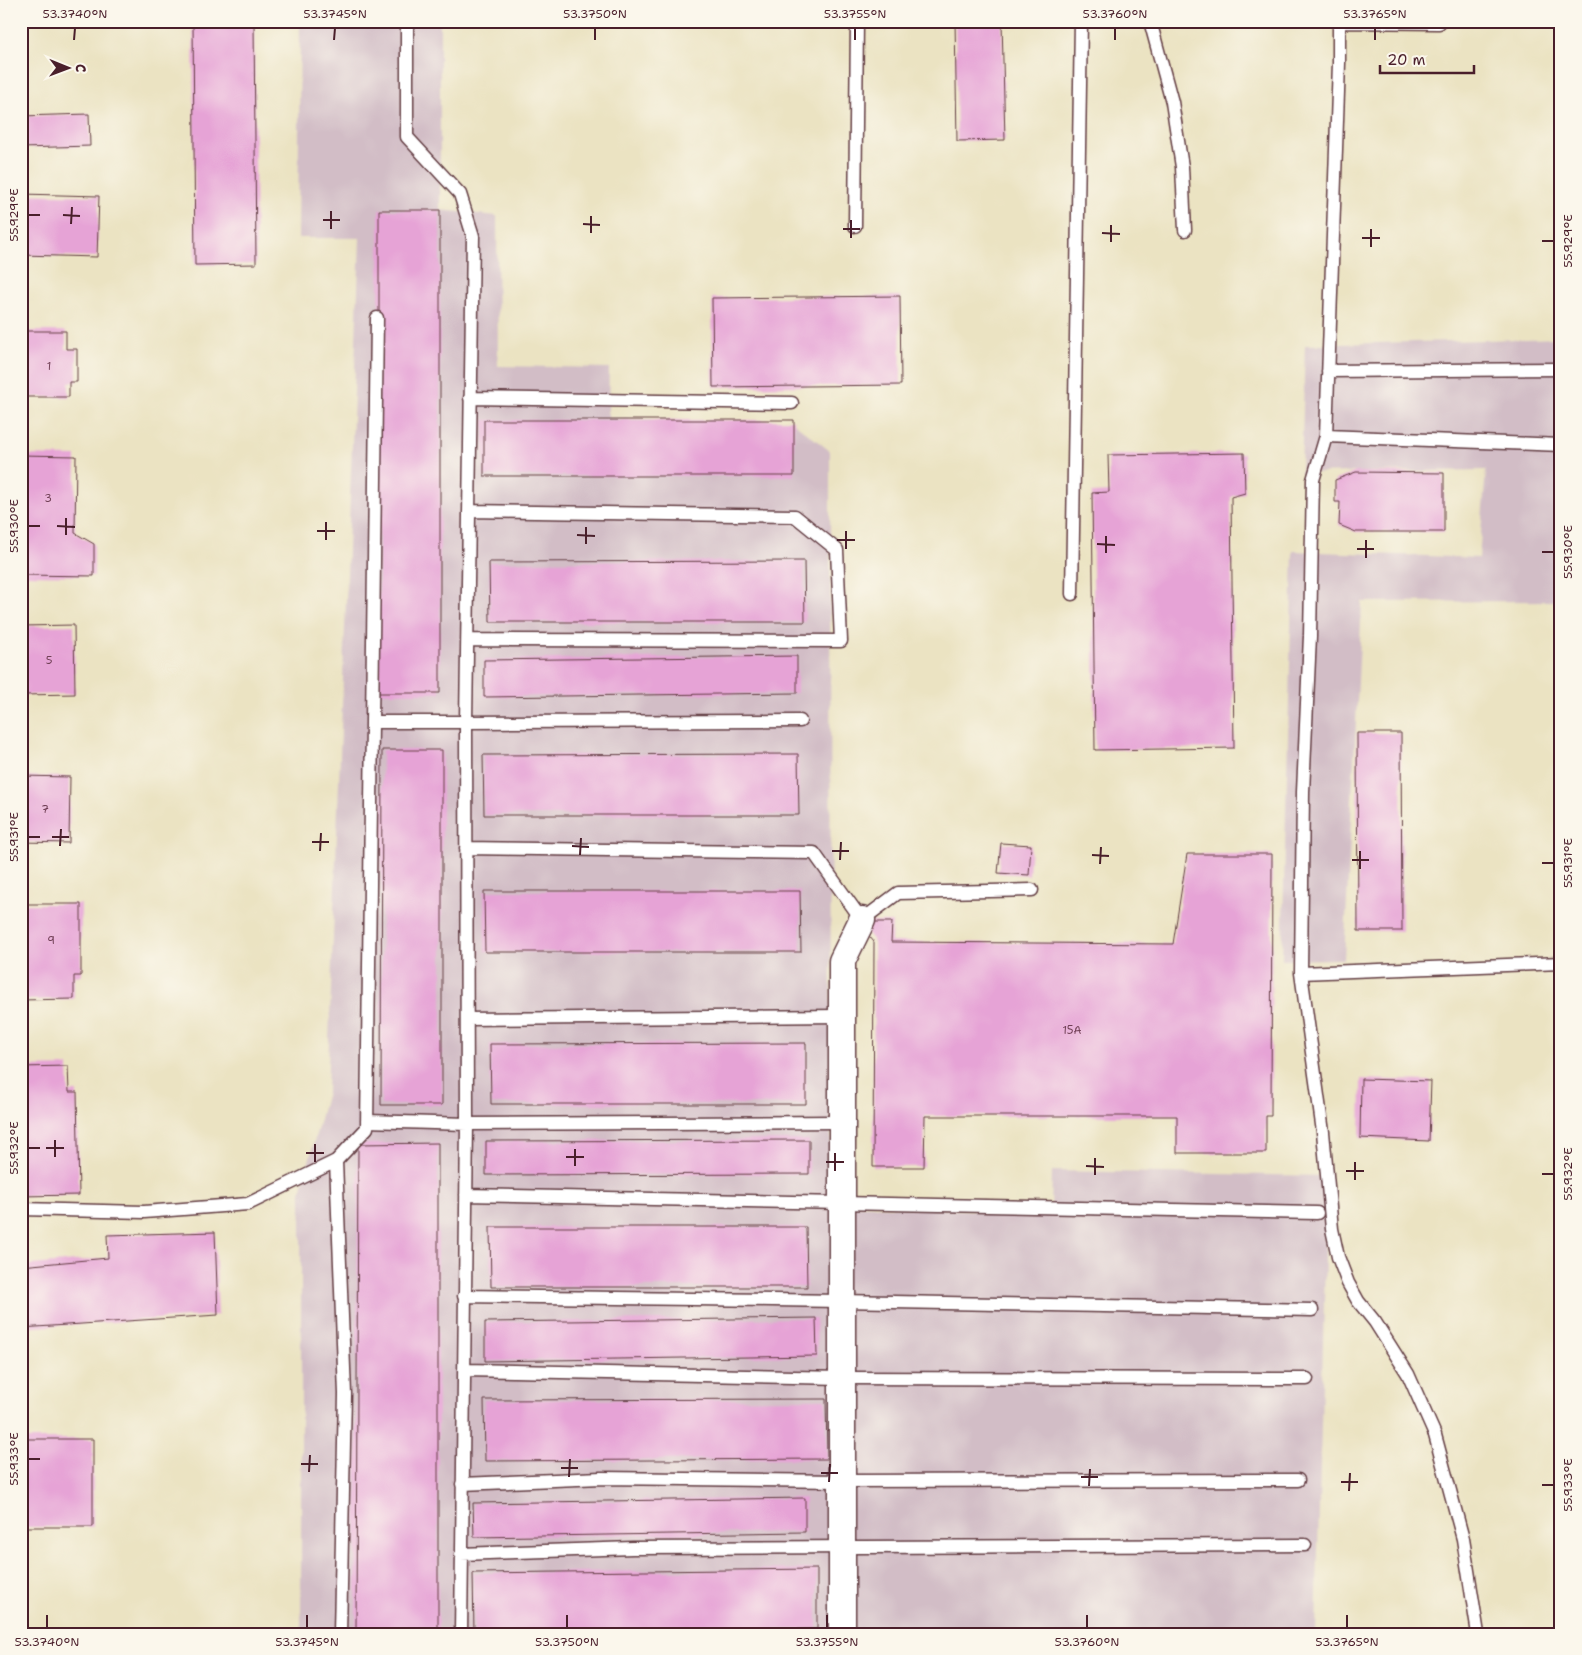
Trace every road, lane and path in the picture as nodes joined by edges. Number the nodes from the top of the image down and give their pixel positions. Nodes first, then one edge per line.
1 (407, 21) edge
2 (857, 21) edge
3 (1081, 21) edge
4 (1150, 21) edge
5 (1440, 21) edge
6 (1339, 22) edge
7 (856, 226) dead end
8 (1185, 230) dead end
9 (377, 318) dead end
10 (1561, 369) edge
11 (1328, 371) junction
12 (470, 398) junction
13 (792, 404) dead end
14 (1326, 436) junction
15 (1561, 446) edge
16 (469, 511) junction
17 (1072, 594) dead end
18 (468, 640) junction
19 (800, 721) dead end
20 (372, 722) junction
21 (466, 722) junction
22 (466, 848) junction
23 (1032, 890) dead end
24 (862, 920) junction
25 (1561, 963) edge
26 (1301, 973) junction
27 (842, 1016) junction
28 (467, 1019) junction
29 (367, 1121) junction
30 (841, 1122) junction
31 (467, 1124) junction
32 (336, 1161) junction
33 (466, 1195) junction
34 (842, 1204) junction
35 (21, 1209) edge
36 (1317, 1213) dead end
37 (464, 1296) junction
38 (841, 1301) junction
39 (1312, 1310) dead end
40 (464, 1370) junction
41 (842, 1378) junction
42 (1307, 1379) dead end
43 (1298, 1480) dead end
44 (841, 1481) junction
45 (462, 1484) junction
46 (1305, 1544) dead end
47 (841, 1546) junction
48 (462, 1554) junction
49 (340, 1634) edge
50 (461, 1634) edge
51 (842, 1634) edge
52 (1478, 1634) edge

1 - 12 lane
2 - 7 lane
3 - 17 lane
4 - 8 lane
5 - 6 lane
6 - 11 lane
9 - 20 lane
10 - 11 lane
11 - 14 lane
12 - 13 lane
12 - 16 lane
14 - 15 lane
14 - 26 lane
16 - 18 lane
16 - 18 lane
18 - 21 lane
19 - 21 lane
20 - 21 lane
20 - 29 lane
21 - 22 lane
22 - 24 lane
22 - 28 lane
23 - 24 lane
24 - 27 street
25 - 26 lane
26 - 52 lane
27 - 28 lane
27 - 30 street
28 - 31 lane
29 - 31 lane
29 - 32 lane
30 - 31 lane
30 - 34 street
31 - 33 lane
32 - 35 lane
32 - 49 lane
33 - 34 lane
33 - 37 lane
34 - 36 lane
34 - 38 street
37 - 38 lane
37 - 40 lane
38 - 39 lane
38 - 41 street
40 - 41 lane
40 - 45 lane
41 - 42 lane
41 - 44 street
43 - 44 lane
44 - 45 lane
44 - 47 street
45 - 48 lane
46 - 47 lane
47 - 48 lane
47 - 51 street
48 - 50 lane

